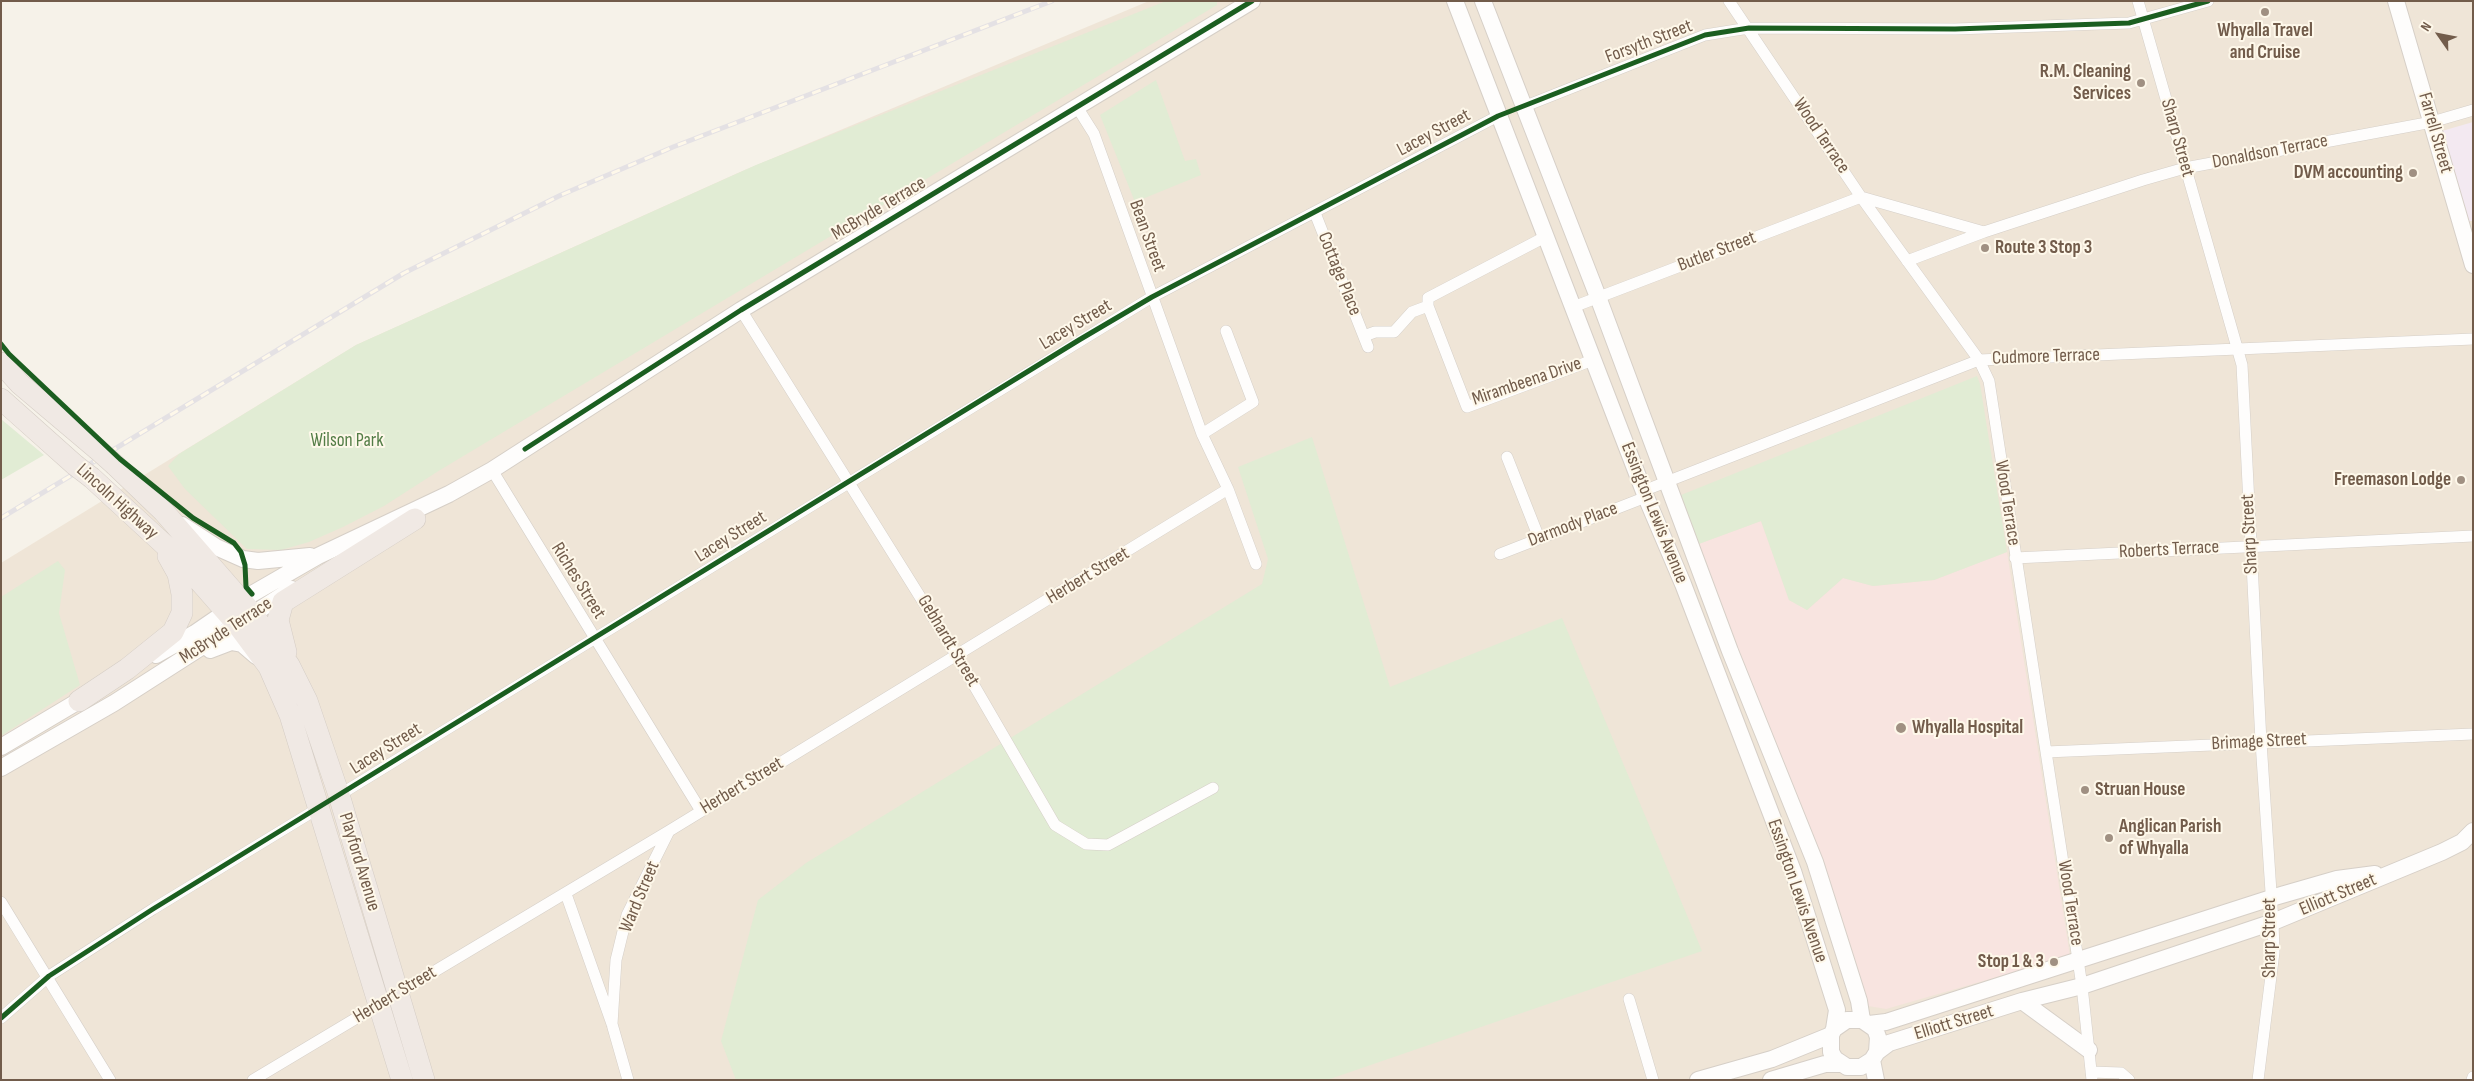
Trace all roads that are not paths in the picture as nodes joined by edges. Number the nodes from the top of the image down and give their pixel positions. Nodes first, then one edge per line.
1 (1252, 1) edge
2 (1455, 1) edge
3 (1483, 1) edge
4 (1729, 1) edge
5 (2138, 1) edge
6 (2208, 1) edge
7 (2396, 1) edge
8 (2143, 19) junction
9 (1749, 28) junction
10 (1077, 107) junction
11 (1523, 107) junction
12 (2473, 110) edge
13 (1498, 116) junction
14 (2432, 122) junction
15 (2185, 168) junction
16 (1861, 196) junction
17 (1315, 212) junction
18 (1984, 232) junction
19 (1545, 237) junction
20 (1908, 262) junction
21 (2473, 265) edge
22 (1152, 297) junction
23 (1598, 298) junction
24 (1428, 306) junction
25 (1573, 307) junction
26 (741, 310) junction
27 (1226, 331) dead end
28 (2473, 338) edge
29 (2238, 350) junction
30 (1593, 360) junction
31 (1979, 360) junction
32 (1, 363) edge
33 (1, 399) edge
34 (1202, 434) junction
35 (1507, 457) dead end
36 (492, 470) junction
37 (848, 482) junction
38 (1666, 483) junction
39 (1228, 489) junction
40 (449, 494) junction
41 (1644, 494) junction
42 (164, 512) junction
43 (415, 519) junction
44 (142, 524) junction
45 (2473, 536) edge
46 (1539, 538) junction
47 (2251, 546) junction
48 (1500, 554) dead end
49 (318, 556) junction
50 (2015, 558) junction
51 (1256, 564) dead end
52 (239, 613) junction
53 (596, 637) junction
54 (957, 656) junction
55 (289, 665) junction
56 (166, 670) junction
57 (79, 701) junction
58 (114, 702) junction
59 (285, 703) junction
60 (56, 714) junction
61 (2473, 734) edge
62 (2261, 742) junction
63 (1, 747) edge
64 (2046, 752) junction
65 (1, 768) edge
66 (1213, 788) dead end
67 (339, 795) junction
68 (317, 809) junction
69 (701, 811) junction
70 (669, 831) junction
71 (2473, 831) edge
72 (2394, 872) junction
73 (566, 894) junction
74 (2271, 898) junction
75 (1, 902) edge
76 (2273, 922) junction
77 (2078, 959) junction
78 (48, 976) junction
79 (2082, 986) junction
80 (398, 994) junction
81 (1629, 999) dead end
82 (2022, 1001) junction
83 (378, 1005) junction
84 (1, 1018) edge
85 (1866, 1022) junction
86 (612, 1024) junction
87 (1832, 1032) junction
88 (2089, 1050) junction
89 (1874, 1056) junction
90 (1848, 1070) edge
91 (2092, 1076) edge
92 (110, 1080) edge
93 (253, 1080) edge
94 (402, 1080) edge
95 (424, 1080) edge
96 (628, 1080) edge
97 (1653, 1080) edge
98 (1698, 1080) edge
99 (1771, 1080) edge
100 (1876, 1080) edge
101 (2129, 1080) edge
102 (2258, 1080) edge

1 - 10 main road, McBryde Terrace
2 - 13 main road, Essington Lewis Avenue
3 - 11 main road, Essington Lewis Avenue
4 - 9 street, Wood Terrace
5 - 8 street, Sharp Street
6 - 8 street, Forsyth Street
7 - 14 main road, Farrell Street
8 - 9 street, Forsyth Street
8 - 15 street, Sharp Street
9 - 11 street, Forsyth Street
9 - 16 street, Wood Terrace
10 - 22 street, Bean Street
10 - 26 main road, McBryde Terrace
11 - 13 main road
11 - 23 main road, Essington Lewis Avenue
12 - 14 street, Donaldson Terrace
13 - 17 street, Lacey Street
13 - 19 main road, Essington Lewis Avenue
14 - 15 street, Donaldson Terrace
14 - 21 main road, Farrell Street
15 - 18 street, Donaldson Terrace
15 - 29 street, Sharp Street
16 - 18 street
16 - 20 street, Wood Terrace
16 - 23 street, Butler Street
17 - 22 street, Lacey Street
17 - 24 street, Cottage Place
18 - 20 street, Donaldson Terrace
19 - 24 street
19 - 25 main road, Essington Lewis Avenue
20 - 31 street, Wood Terrace
22 - 34 street, Bean Street
22 - 37 street, Lacey Street
23 - 25 street, Butler Street
23 - 38 main road, Essington Lewis Avenue
24 - 30 street, Mirambeena Drive
25 - 30 main road, Essington Lewis Avenue
26 - 36 main road, McBryde Terrace
26 - 37 street, Gebhardt Street
27 - 34 street
28 - 29 street, Cudmore Terrace
29 - 31 street, Cudmore Terrace
29 - 47 street, Sharp Street
30 - 41 main road, Essington Lewis Avenue
31 - 38 street, Cudmore Terrace
31 - 50 street, Wood Terrace
32 - 42 highway, Lincoln Highway, bridge
33 - 44 highway, Lincoln Highway, bridge
34 - 39 street, Bean Street
35 - 46 street
36 - 40 main road, McBryde Terrace
36 - 53 street, Riches Street
37 - 53 street, Lacey Street
37 - 54 street, Gebhardt Street
38 - 41 street, Cudmore Terrace
38 - 85 main road, Essington Lewis Avenue
39 - 51 street, Bean Street
39 - 54 street, Herbert Street
40 - 43 main road, McBryde Terrace
40 - 49 main road, McBryde Terrace
41 - 46 street, Darmody Place
41 - 87 main road, Essington Lewis Avenue
42 - 49 main road
42 - 52 highway, Lincoln Highway
43 - 52 main road, McBryde Terrace
43 - 55 highway
44 - 52 highway, Lincoln Highway
44 - 57 highway
45 - 47 street, Roberts Terrace
46 - 48 street, Darmody Place
47 - 50 street, Roberts Terrace
47 - 62 street, Sharp Street
49 - 52 main road, McBryde Terrace
50 - 64 street, Wood Terrace
52 - 55 highway, Playford Avenue
52 - 56 main road, McBryde Terrace
52 - 57 main road, McBryde Terrace
52 - 59 highway, Playford Avenue
53 - 67 street, Lacey Street
53 - 69 street, Riches Street
54 - 66 street, Gebhardt Street
54 - 69 street, Herbert Street
55 - 67 highway, Playford Avenue
56 - 58 main road, McBryde Terrace
56 - 59 main road
57 - 60 main road, McBryde Terrace
58 - 60 main road
58 - 65 main road, McBryde Terrace
59 - 68 highway, Playford Avenue
60 - 63 main road, McBryde Terrace
61 - 62 street, Brimage Street
62 - 64 street, Brimage Street
62 - 74 street, Sharp Street
64 - 77 street, Wood Terrace
67 - 68 street, Lacey Street
67 - 80 highway, Playford Avenue
68 - 78 street, Lacey Street
68 - 83 highway, Playford Avenue
69 - 70 street, Herbert Street
70 - 73 street, Herbert Street
70 - 86 street, Ward Street
71 - 72 main road
72 - 74 main road, Elliott Street
72 - 76 main road, Elliott Street
73 - 80 street, Herbert Street
73 - 86 street, Ward Street
74 - 76 street, Sharp Street
74 - 77 main road, Elliott Street
75 - 78 street
76 - 79 main road, Elliott Street
76 - 102 street, Sharp Street
77 - 79 street, Wood Terrace
77 - 85 main road, Elliott Street
78 - 84 street, Lacey Street
78 - 92 street
79 - 82 main road, Elliott Street
79 - 88 street, Wood Terrace
80 - 83 street, Herbert Street
80 - 95 highway, Playford Avenue
81 - 97 street
82 - 88 main road
82 - 89 main road, Elliott Street
83 - 93 street, Herbert Street
83 - 94 highway, Playford Avenue
85 - 87 main road
85 - 89 main road
86 - 96 street, Ward Street
87 - 90 main road
87 - 98 main road
88 - 91 street, Wood Terrace
89 - 90 main road
89 - 100 main road
90 - 99 main road
91 - 101 street

